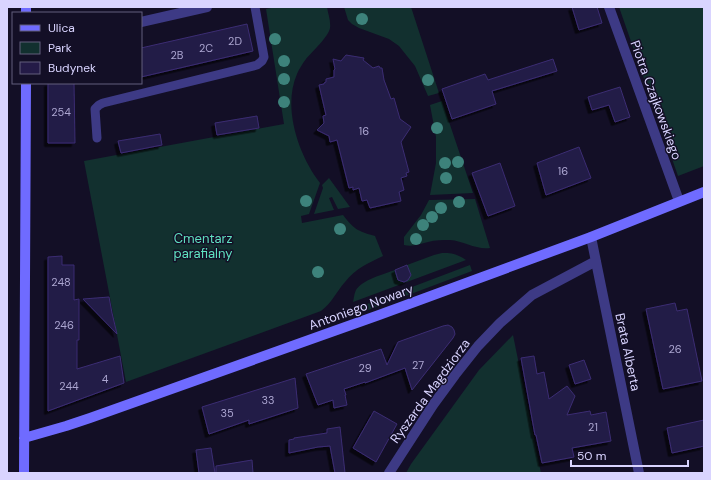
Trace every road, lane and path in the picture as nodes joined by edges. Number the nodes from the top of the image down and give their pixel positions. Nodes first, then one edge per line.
1 (207, 7) edge
2 (255, 7) edge
3 (608, 7) edge
4 (142, 22) edge
5 (26, 84) edge
6 (97, 138) dead end
7 (704, 192) edge
8 (679, 201) junction
9 (591, 237) junction
10 (596, 261) junction
11 (24, 438) junction
12 (24, 473) edge
13 (389, 473) edge
14 (639, 473) edge

1 - 4 street
2 - 6 lane
3 - 8 street, Piotra Czajkowskiego
5 - 11 street
7 - 8 street, Antoniego Nowary
8 - 9 street, Antoniego Nowary
9 - 10 street, Brata Alberta
9 - 11 street, Antoniego Nowary
10 - 13 street, Ryszarda Magdziorza
10 - 14 street, Brata Alberta
11 - 12 street

